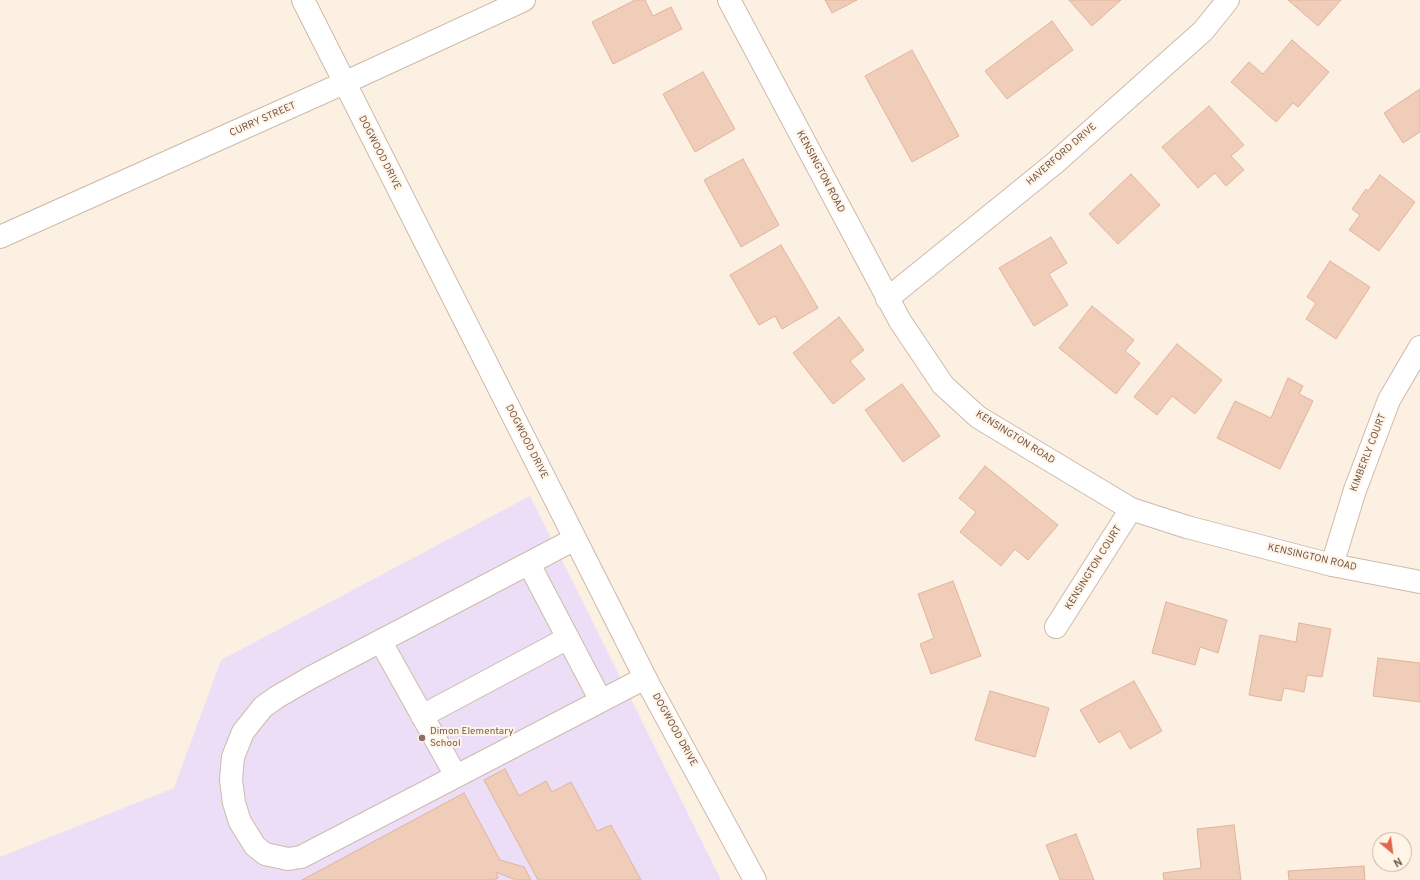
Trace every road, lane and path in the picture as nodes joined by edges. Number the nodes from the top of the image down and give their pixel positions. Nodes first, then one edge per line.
1 (303, 0) edge
2 (524, 0) edge
3 (729, 0) edge
4 (1228, 0) edge
5 (344, 83) junction
6 (0, 237) edge
7 (887, 299) junction
8 (1420, 347) edge
9 (1131, 509) junction
10 (575, 539) junction
11 (529, 564) junction
12 (1332, 564) junction
13 (1420, 582) edge
14 (1056, 627) dead end
15 (568, 638) junction
16 (381, 642) junction
17 (645, 678) junction
18 (601, 701) junction
19 (422, 716) junction
20 (456, 776) junction
21 (755, 880) edge

1 - 5 street, DOGWOOD DRIVE
2 - 5 street, CURRY STREET
3 - 7 street, KENSINGTON ROAD
4 - 7 street, HAVERFORD DRIVE
5 - 6 street, CURRY STREET
5 - 10 street, DOGWOOD DRIVE
7 - 9 street, KENSINGTON ROAD
8 - 12 street, KIMBERLY COURT
9 - 12 street, KENSINGTON ROAD
9 - 14 street, KENSINGTON COURT
10 - 11 street
10 - 17 street, DOGWOOD DRIVE
11 - 15 street
11 - 16 street
12 - 13 street, KENSINGTON ROAD
15 - 18 street
15 - 19 street
16 - 19 street
16 - 20 street
17 - 18 street
17 - 21 street, DOGWOOD DRIVE
18 - 20 street
19 - 20 street

